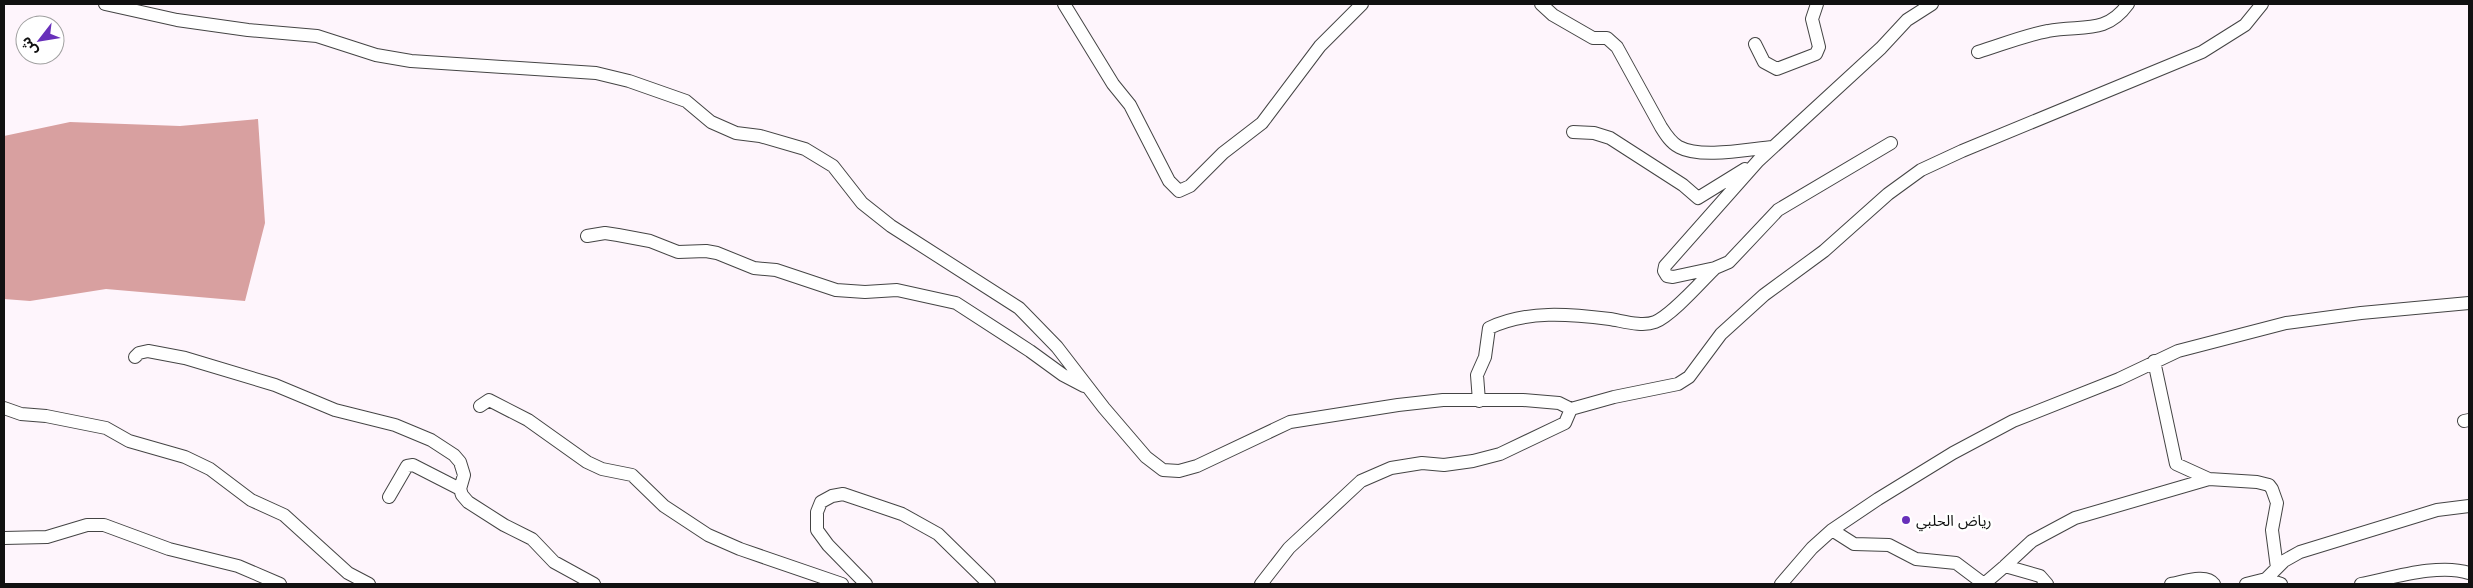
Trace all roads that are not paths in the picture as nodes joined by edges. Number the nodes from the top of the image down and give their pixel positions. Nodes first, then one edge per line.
1 (105, 4) edge
2 (1064, 4) edge
3 (1362, 4) edge
4 (1541, 4) edge
5 (1817, 4) edge
6 (1932, 4) edge
7 (2128, 4) edge
8 (2262, 4) edge
9 (1755, 44) dead end
10 (1978, 52) dead end
11 (1573, 132) dead end
12 (1890, 143) dead end
13 (1774, 147) junction
14 (1758, 162) junction
15 (587, 236) dead end
16 (1715, 268) junction
17 (2469, 303) edge
18 (135, 357) dead end
19 (2154, 361) junction
20 (1089, 388) junction
21 (1479, 400) junction
22 (480, 406) dead end
23 (4, 408) edge
24 (1571, 409) junction
25 (2209, 479) junction
26 (460, 489) junction
27 (389, 497) dead end
28 (2469, 506) edge
29 (1832, 530) junction
30 (4, 538) edge
31 (2005, 566) junction
32 (2277, 568) junction
33 (2469, 573) edge
34 (2266, 579) junction
35 (280, 584) edge
36 (369, 584) edge
37 (594, 584) edge
38 (842, 584) edge
39 (866, 584) edge
40 (989, 584) edge
41 (1261, 584) edge
42 (1781, 584) edge
43 (2047, 584) edge
44 (2170, 584) edge
45 (2214, 584) edge
46 (2246, 584) edge
47 (2281, 584) edge
48 (2361, 584) edge

1 - 20 street
2 - 3 street
4 - 13 street
5 - 9 street
6 - 13 street
7 - 10 street
8 - 24 street
11 - 14 street
12 - 16 street
13 - 14 street
14 - 16 street
15 - 20 street
16 - 21 street
17 - 19 street
18 - 26 street
19 - 25 street
19 - 29 street
20 - 21 street
21 - 24 street
22 - 38 street
23 - 36 street
24 - 41 street
25 - 31 street
25 - 32 street
26 - 27 street
26 - 37 street
28 - 32 street
29 - 31 street
29 - 42 street
30 - 35 street
31 - 43 street
32 - 34 street
33 - 48 street
34 - 46 street
34 - 47 street
39 - 40 street
44 - 45 street

